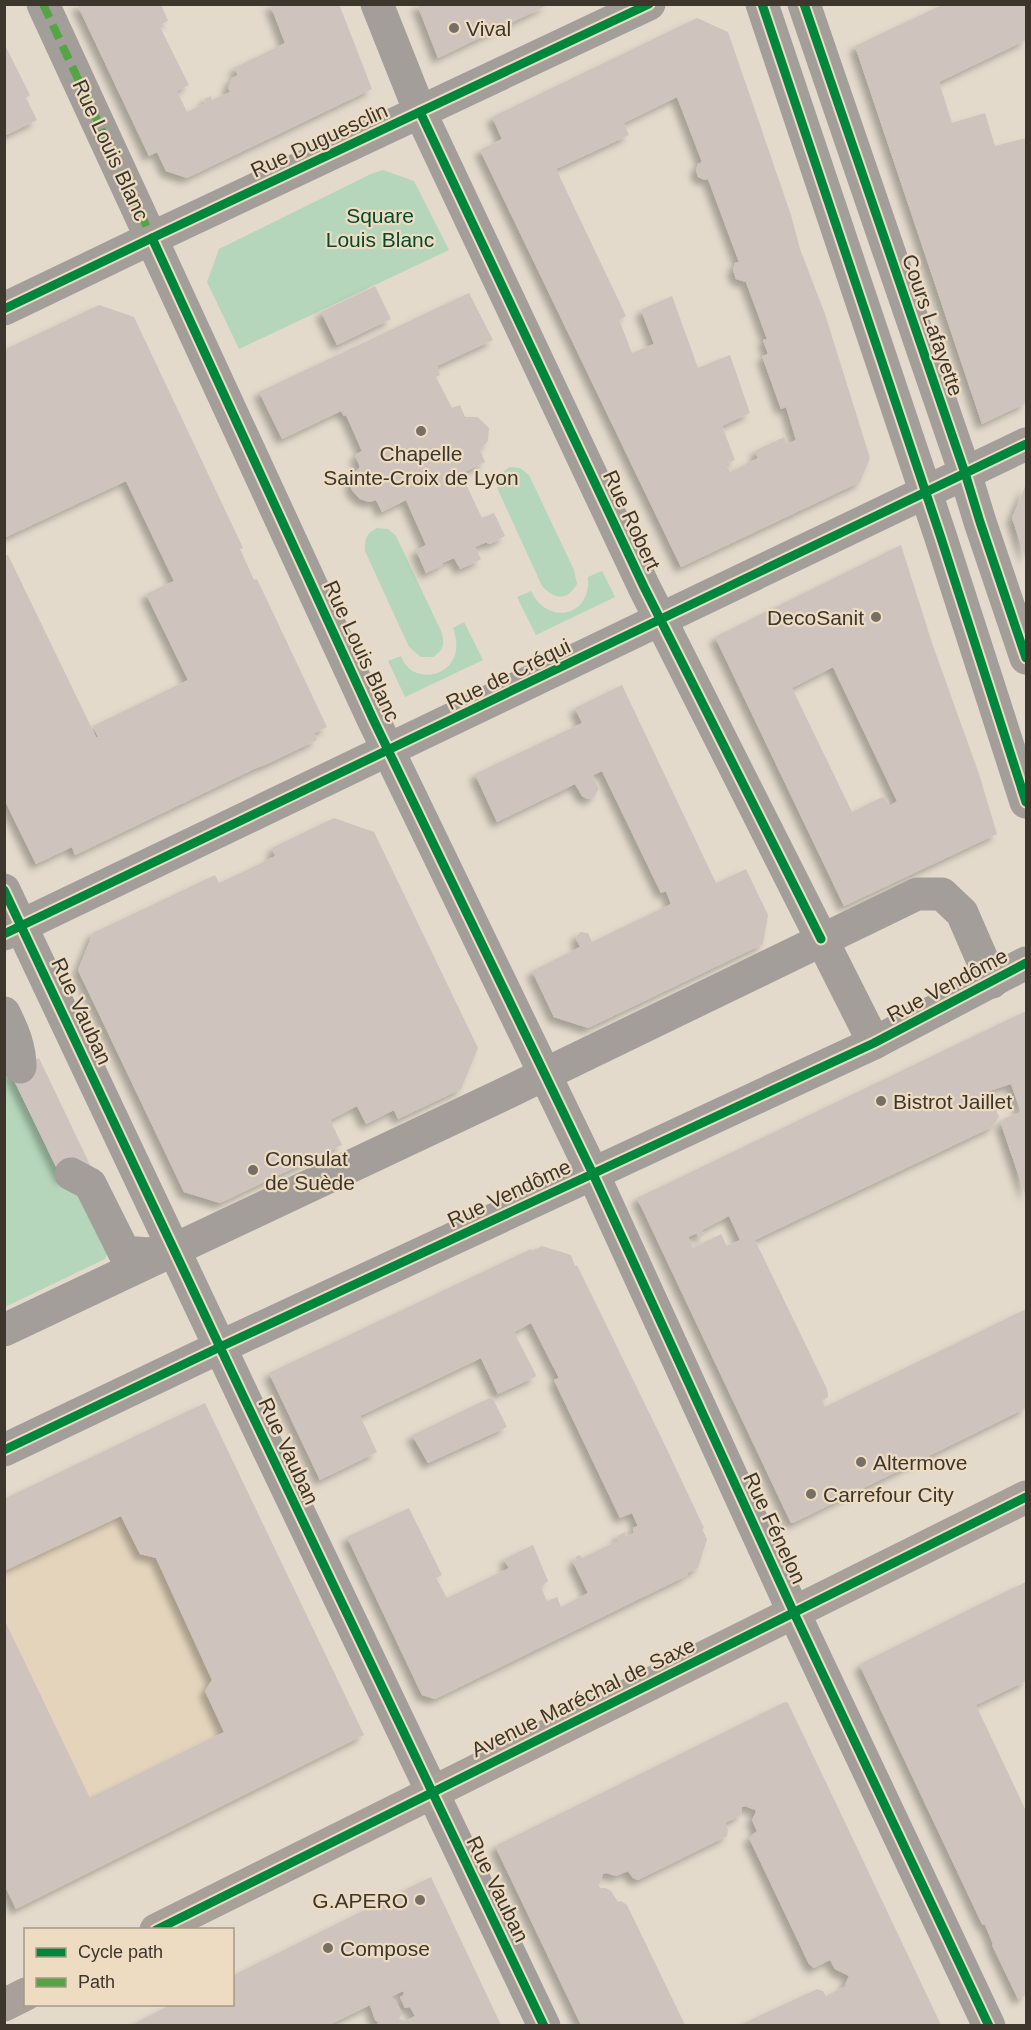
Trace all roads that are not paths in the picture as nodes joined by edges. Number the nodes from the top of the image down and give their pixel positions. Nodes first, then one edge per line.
1 (43, 4) edge
2 (377, 4) edge
3 (649, 4) edge
4 (762, 4) edge
5 (804, 4) edge
6 (420, 112) junction
7 (152, 238) junction
8 (4, 309) edge
9 (1026, 444) edge
10 (965, 473) junction
11 (925, 492) junction
12 (660, 620) junction
13 (1026, 658) edge
14 (388, 751) junction
15 (1026, 802) edge
16 (4, 890) edge
17 (10, 935) edge
18 (821, 939) junction
19 (1026, 963) edge
20 (992, 982) junction
21 (4, 1013) edge
22 (874, 1043) junction
23 (20, 1067) dead end
24 (545, 1074) junction
25 (71, 1174) dead end
26 (593, 1174) junction
27 (174, 1249) junction
28 (4, 1330) edge
29 (220, 1347) junction
30 (4, 1450) edge
31 (1026, 1497) edge
32 (794, 1613) junction
33 (431, 1792) junction
34 (158, 1928) edge
35 (24, 1995) edge
36 (4, 2005) edge
37 (544, 2025) edge
38 (989, 2025) edge

1 - 7 street, Rue Louis Blanc
2 - 6 street, Rue Robert
3 - 6 street, Rue Duguesclin
4 - 11 street
5 - 10 street, Cours Lafayette
6 - 7 street, Rue Duguesclin
6 - 12 street, Rue Robert
7 - 8 street, Rue Duguesclin
7 - 14 street, Rue Louis Blanc
9 - 10 street, Rue de Créqui
10 - 11 street, Rue de Créqui
10 - 13 street, Cours Lafayette
11 - 12 street, Rue de Créqui
11 - 15 street
12 - 14 street, Rue de Créqui
12 - 18 street, Rue Robert
14 - 17 street, Rue de Créqui
14 - 24 street, Rue Louis Blanc
16 - 17 street, Rue Vauban
17 - 27 street, Rue Vauban
18 - 20 street, Rue Vendôme
18 - 22 street, Rue Robert
18 - 24 street, Rue Vendôme
19 - 20 street, Rue Vendôme
20 - 22 street, Rue Vendôme
21 - 23 street
22 - 26 street, Rue Vendôme
24 - 26 street, Rue Louis Blanc
24 - 27 street, Rue Vendôme
25 - 27 street
26 - 29 street, Rue Vendôme
26 - 32 street, Rue Fénelon
27 - 28 street, Rue Vendôme
27 - 29 street, Rue Vauban
29 - 30 street, Rue Vendôme
29 - 33 street, Rue Vauban
31 - 32 main road, Avenue Maréchal de Saxe
32 - 33 main road, Avenue Maréchal de Saxe
32 - 38 street, Rue Fénelon
33 - 34 main road, Avenue Maréchal de Saxe
33 - 37 street, Rue Vauban
35 - 36 main road

